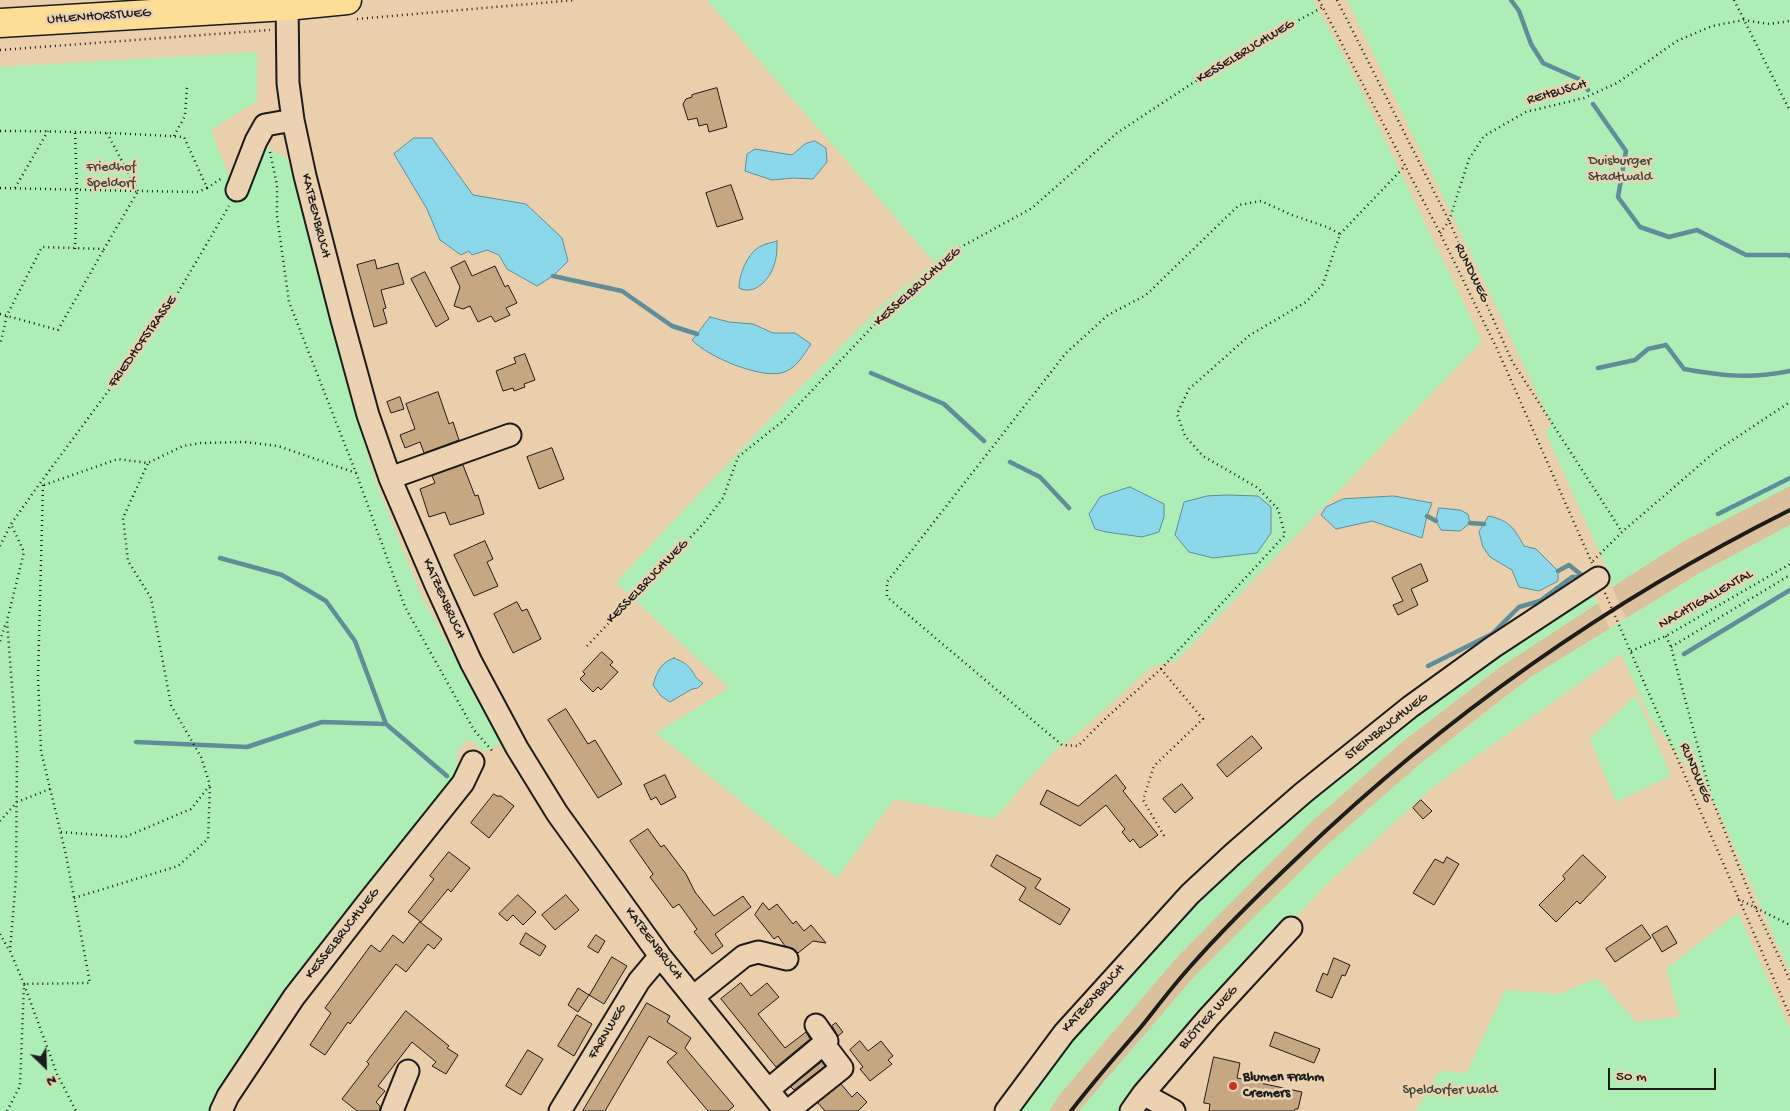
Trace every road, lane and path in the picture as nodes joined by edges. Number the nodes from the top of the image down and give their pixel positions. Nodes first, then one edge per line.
1 (575, 0) edge
2 (1319, 0) edge
3 (1337, 0) edge
4 (1734, 0) edge
5 (286, 3) edge
6 (1323, 7) junction
7 (348, 10) edge
8 (1744, 20) junction
9 (1790, 21) edge
10 (0, 23) edge
11 (264, 31) dead end
12 (0, 50) edge
13 (187, 86) dead end
14 (1790, 111) edge
15 (292, 120) junction
16 (265, 125) junction
17 (0, 131) edge
18 (48, 131) junction
19 (75, 132) junction
20 (107, 133) junction
21 (174, 136) junction
22 (1405, 166) junction
23 (0, 188) edge
24 (16, 188) junction
25 (77, 190) junction
26 (237, 190) joint
27 (138, 191) junction
28 (1449, 221) junction
29 (1440, 233) junction
30 (1340, 234) junction
31 (75, 248) junction
32 (104, 249) junction
33 (0, 314) edge
34 (6, 315) junction
35 (0, 345) edge
36 (1790, 402) edge
37 (510, 435) dead end
38 (148, 463) junction
39 (356, 473) junction
40 (390, 478) junction
41 (43, 485) junction
42 (38, 486) junction
43 (11, 524) junction
44 (1622, 532) junction
45 (0, 546) edge
46 (1790, 564) edge
47 (1595, 570) junction
48 (1790, 575) edge
49 (1608, 602) dead end
50 (7, 621) junction
51 (1666, 636) junction
52 (0, 640) edge
53 (587, 646) dead end
54 (1671, 647) junction
55 (1631, 651) junction
56 (1161, 669) junction
57 (494, 753) dead end
58 (473, 762) dead end
59 (210, 786) junction
60 (50, 789) junction
61 (17, 802) junction
62 (0, 821) edge
63 (61, 832) junction
64 (1166, 839) dead end
65 (1190, 894) joint
66 (74, 898) junction
67 (1738, 899) junction
68 (1755, 907) junction
69 (1790, 925) edge
70 (1291, 928) dead end
71 (0, 934) edge
72 (10, 951) junction
73 (660, 956) junction
74 (787, 958) dead end
75 (1790, 980) edge
76 (24, 984) junction
77 (693, 997) junction
78 (1790, 1016) edge
79 (816, 1025) dead end
80 (829, 1051) dead end
81 (408, 1071) dead end
82 (768, 1090) junction
83 (1137, 1103) edge
84 (7, 1111) edge
85 (76, 1111) edge
86 (221, 1111) edge
87 (392, 1111) edge
88 (560, 1111) edge
89 (787, 1111) edge
90 (1006, 1111) edge
91 (1174, 1111) edge

1 - 7 path
2 - 6 path, RUNDWEG
3 - 28 path
4 - 8 path
5 - 7 main road, UHLENHORSTWEG
5 - 10 main road, UHLENHORSTWEG
5 - 15 street, KATZENBRUCH
6 - 22 path, RUNDWEG
6 - 53 path, KESSELBRUCHWEG
8 - 9 path, REHBUSCH
8 - 14 path
8 - 28 path, REHBUSCH
11 - 12 path
13 - 21 path
15 - 16 street
15 - 40 street, KATZENBRUCH
16 - 26 street
16 - 39 path
17 - 18 path
18 - 19 path
18 - 24 path
19 - 20 path
19 - 25 path
20 - 21 path
20 - 27 path
21 - 27 path
22 - 29 path, RUNDWEG
22 - 30 path
23 - 24 path
24 - 25 path
25 - 27 path
25 - 31 path
26 - 42 path, FRIEDHOFSTRASSE
27 - 32 path
28 - 29 path, REHBUSCH
28 - 44 path
29 - 47 path, RUNDWEG
30 - 56 path
30 - 56 path
31 - 32 path
31 - 34 path
32 - 34 path
33 - 34 path
34 - 35 path
36 - 44 path
37 - 40 street
38 - 39 path
38 - 41 path
38 - 59 path
39 - 57 path
40 - 73 street, KATZENBRUCH
41 - 42 path
41 - 60 path
42 - 43 path, FRIEDHOFSTRASSE
43 - 45 path, FRIEDHOFSTRASSE
43 - 50 path
44 - 47 path
46 - 51 path, NACHTIGALLENTAL
47 - 65 street, STEINBRUCHWEG
48 - 54 path
49 - 55 path, RUNDWEG
50 - 52 path
50 - 61 path
51 - 54 path
51 - 55 path, NACHTIGALLENTAL
54 - 68 path
55 - 67 path, RUNDWEG
56 - 64 path
58 - 86 street, KESSELBRUCHWEG
59 - 63 path
59 - 66 path
60 - 61 path
60 - 63 path
61 - 62 path
61 - 72 path
63 - 66 path
65 - 90 street, KATZENBRUCH
66 - 76 path
67 - 68 path
67 - 78 path, RUNDWEG
68 - 69 path
68 - 75 path
70 - 83 street, BLÖTTER WEG
71 - 72 path
72 - 76 path
73 - 77 street, KATZENBRUCH
73 - 88 street, FARNWEG
74 - 77 street
76 - 84 path
76 - 85 path
77 - 82 street, KATZENBRUCH
79 - 82 street
80 - 89 street
81 - 87 street
82 - 89 street, KATZENBRUCH
83 - 91 street

